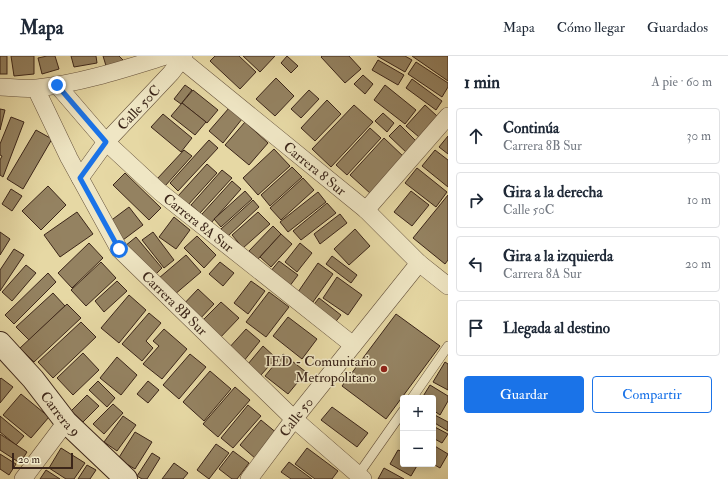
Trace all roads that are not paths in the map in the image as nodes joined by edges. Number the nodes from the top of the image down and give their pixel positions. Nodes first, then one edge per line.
1 (177, 57) edge
2 (57, 85) junction
3 (0, 87) edge
4 (36, 88) junction
5 (448, 116) edge
6 (106, 142) junction
7 (80, 178) junction
8 (366, 210) junction
9 (420, 263) junction
10 (448, 286) edge
11 (0, 344) edge
12 (353, 345) junction
13 (448, 346) edge
14 (414, 395) edge
15 (400, 416) edge
16 (294, 419) junction
17 (66, 422) junction
18 (361, 477) edge
19 (23, 479) edge
20 (126, 479) edge
21 (249, 479) edge

1 - 2 street
1 - 6 street, Calle 50C
1 - 8 street, Carrera 8 Sur
2 - 4 street
2 - 6 street, Carrera 8A Sur
3 - 4 street
4 - 7 street, Carrera 8B Sur
5 - 8 street
6 - 7 street, Calle 50C
6 - 12 street, Carrera 8A Sur
7 - 16 street, Carrera 8B Sur
8 - 9 street, Carrera 8 Sur
9 - 10 street, Carrera 8 Sur
9 - 12 street, Calle 50
11 - 17 street, Carrera 9
12 - 16 street, Calle 50
13 - 14 lane
15 - 18 lane
16 - 18 street, Carrera 8B Sur
16 - 21 street, Calle 50
17 - 19 street
17 - 20 street, Carrera 9

